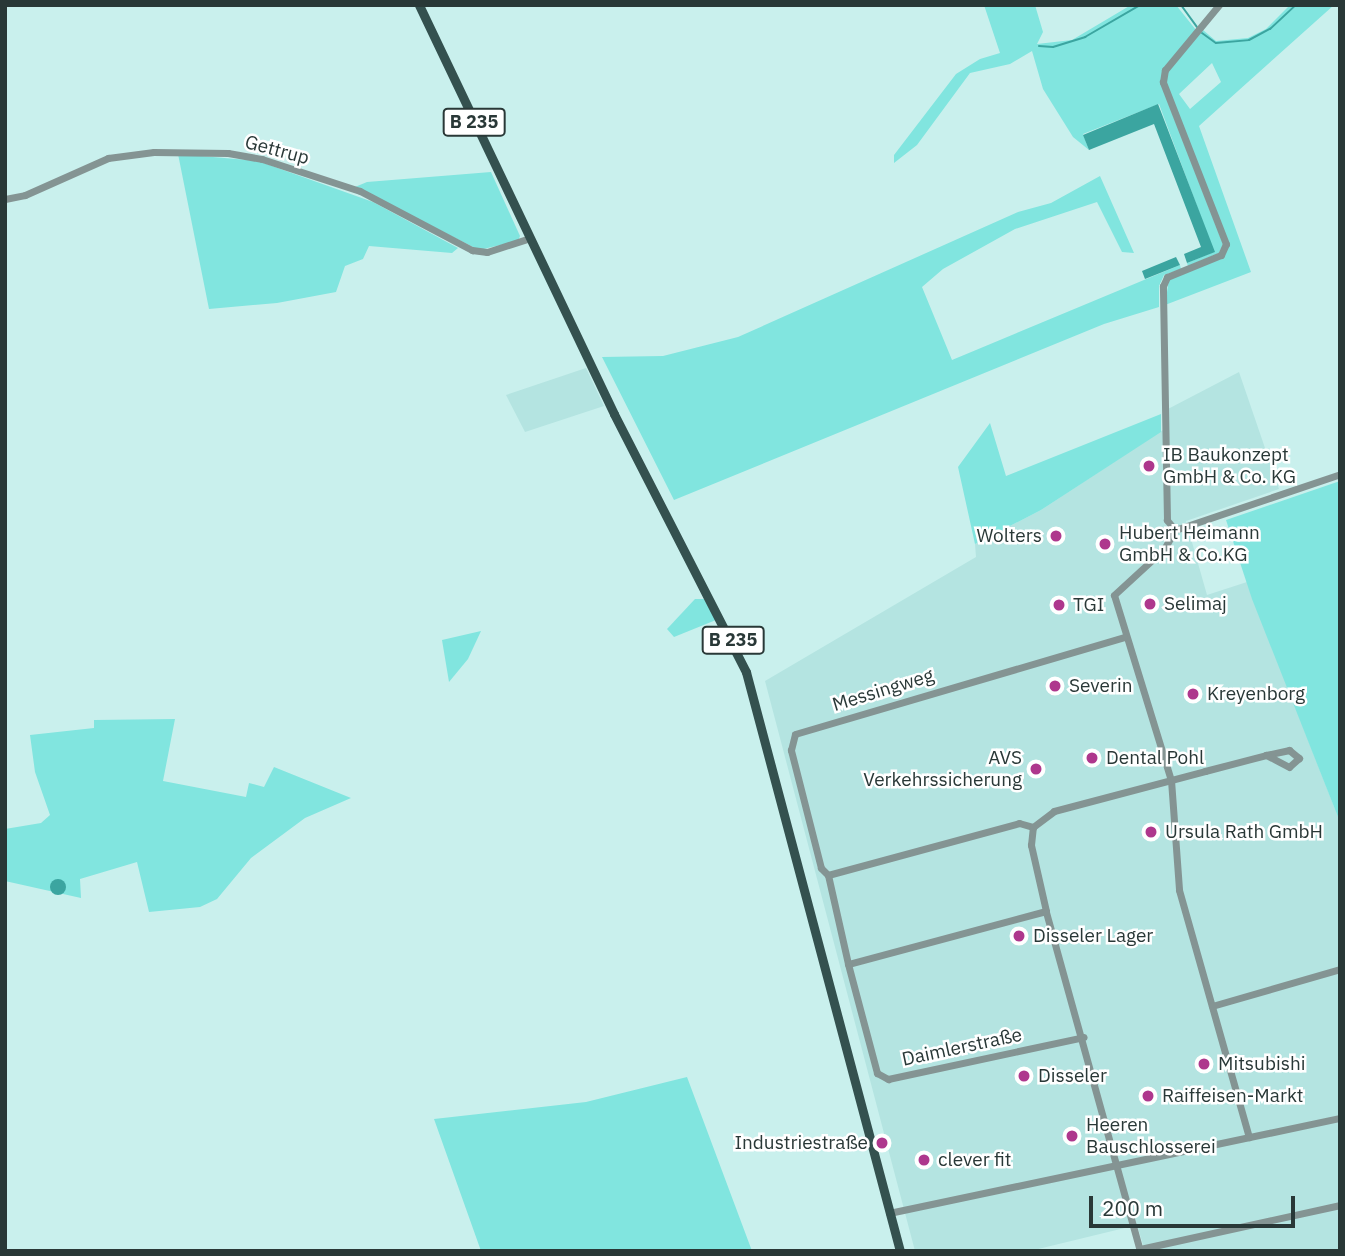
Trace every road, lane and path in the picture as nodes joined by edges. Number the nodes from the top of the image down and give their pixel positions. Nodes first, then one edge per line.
1 (419, 5) edge
2 (1219, 5) edge
3 (5, 199) edge
4 (530, 238) junction
5 (1340, 474) edge
6 (1175, 530) junction
7 (1124, 637) junction
8 (1266, 755) dead end
9 (1171, 780) junction
10 (1033, 827) junction
11 (828, 875) junction
12 (1046, 911) junction
13 (848, 964) junction
14 (1340, 968) edge
15 (1212, 1006) junction
16 (1084, 1037) junction
17 (1340, 1118) edge
18 (1249, 1137) junction
19 (1116, 1166) junction
20 (1340, 1205) edge
21 (889, 1213) junction
22 (1140, 1250) edge
23 (900, 1251) edge

1 - 4 main road, B 235
2 - 6 street
3 - 4 street, Gettrup
4 - 21 main road, B 235
5 - 6 street
6 - 7 street
7 - 9 street
7 - 11 street, Messingweg
8 - 9 street
9 - 10 street
9 - 15 street
10 - 11 street
10 - 12 street
11 - 13 street, Daimlerstraße
12 - 13 street
12 - 16 street
13 - 16 street, Daimlerstraße
14 - 15 street
15 - 18 street
16 - 19 street
17 - 18 street
18 - 19 street
19 - 21 street
19 - 22 street
20 - 22 street
21 - 23 main road, B 235

